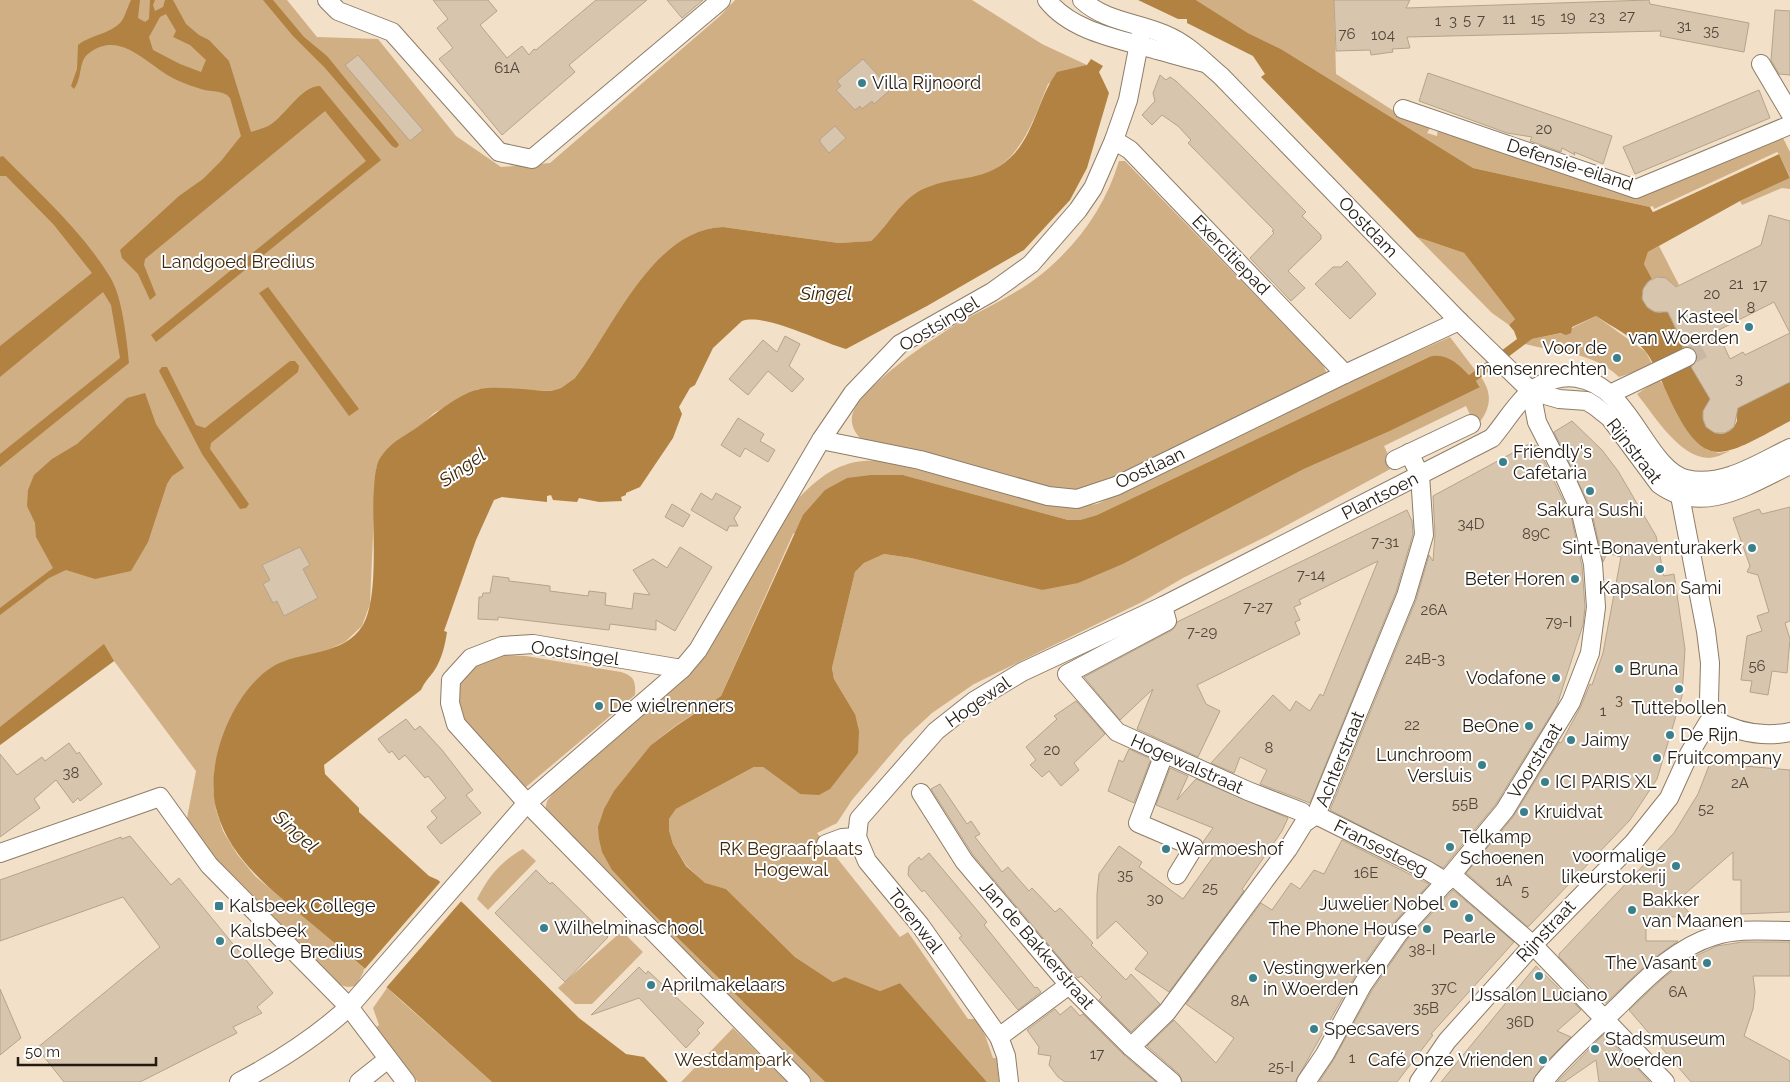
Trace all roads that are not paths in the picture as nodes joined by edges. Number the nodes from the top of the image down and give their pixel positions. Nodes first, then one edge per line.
1 (327, 0) edge
2 (720, 0) edge
3 (1047, 0) edge
4 (1082, 0) edge
5 (1141, 36) junction
6 (1761, 64) dead end
7 (1403, 109) dead end
8 (1790, 113) edge
9 (1790, 125) edge
10 (1114, 140) junction
11 (1459, 321) junction
12 (1687, 357) tunnel mouth
13 (1344, 374) junction
14 (1584, 378) joint
15 (1531, 391) junction
16 (1615, 392) junction
17 (1471, 424) dead end
18 (821, 440) junction
19 (1790, 448) edge
20 (1790, 465) edge
21 (1420, 475) junction
22 (1687, 479) junction
23 (1680, 496) junction
24 (1163, 606) junction
25 (1064, 653) joint
26 (682, 669) junction
27 (1711, 718) junction
28 (1790, 732) edge
29 (1164, 754) junction
30 (921, 792) dead end
31 (527, 803) junction
32 (1312, 818) junction
33 (857, 837) junction
34 (826, 844) dead end
35 (0, 853) edge
36 (1177, 876) dead end
37 (1449, 878) junction
38 (1790, 931) edge
39 (1533, 945) junction
40 (1069, 985) junction
41 (349, 1007) junction
42 (1605, 1019) junction
43 (999, 1037) junction
44 (1131, 1047) junction
45 (388, 1059) junction
46 (239, 1082) edge
47 (360, 1082) edge
48 (406, 1082) edge
49 (801, 1082) edge
50 (1009, 1082) edge
51 (1172, 1082) edge
52 (1306, 1082) edge
53 (1419, 1082) edge
54 (1543, 1082) edge
55 (1665, 1082) edge

1 - 2 street
3 - 5 street, Oostdam
4 - 5 street, Oostdam
5 - 10 street, Oostsingel
5 - 11 street, Oostdam
6 - 8 street
7 - 9 street, Defensie-eiland
10 - 13 street, Exercitiepad
10 - 18 street, Oostsingel
11 - 13 street, Oostlaan
11 - 15 street, Oostdam
12 - 16 street
13 - 18 street, Oostlaan
14 - 15 street, Plantsoen
14 - 16 street, Rijnstraat
15 - 21 street, Plantsoen
15 - 23 street, Rijnstraat
15 - 37 street, Voorstraat
16 - 22 street, Rijnstraat
17 - 21 street
18 - 26 street, Oostsingel
19 - 22 street
20 - 23 street
21 - 24 street, Plantsoen
21 - 32 street, Achterstraat
22 - 23 street, Rijnstraat
23 - 27 street, Rijnstraat
24 - 25 street, Plantsoen
24 - 29 street, Hogewalstraat
25 - 33 street, Hogewal
26 - 31 street, Oostsingel
26 - 31 street, Oostsingel
27 - 28 street
27 - 39 street, Rijnstraat
29 - 32 street, Hogewalstraat
29 - 36 street
30 - 40 street, Jan de Bakkerstraat
31 - 41 street, Oostsingel
31 - 49 street, Oostsingel
32 - 37 street, Fransesteeg
32 - 44 street, Achterstraat
33 - 34 street
33 - 43 street, Torenwal
35 - 41 street
37 - 39 street, Fransesteeg
37 - 52 street, Voorstraat
38 - 42 street
39 - 42 street, Fransesteeg
39 - 53 street, Rijnstraat
40 - 43 street
40 - 44 street, Jan de Bakkerstraat
41 - 45 street
41 - 46 street, Oostsingel
42 - 54 street
42 - 55 street, Fransesteeg
43 - 50 street, Torenwal
44 - 51 street, Jan de Bakkerstraat
45 - 47 street
45 - 48 street

